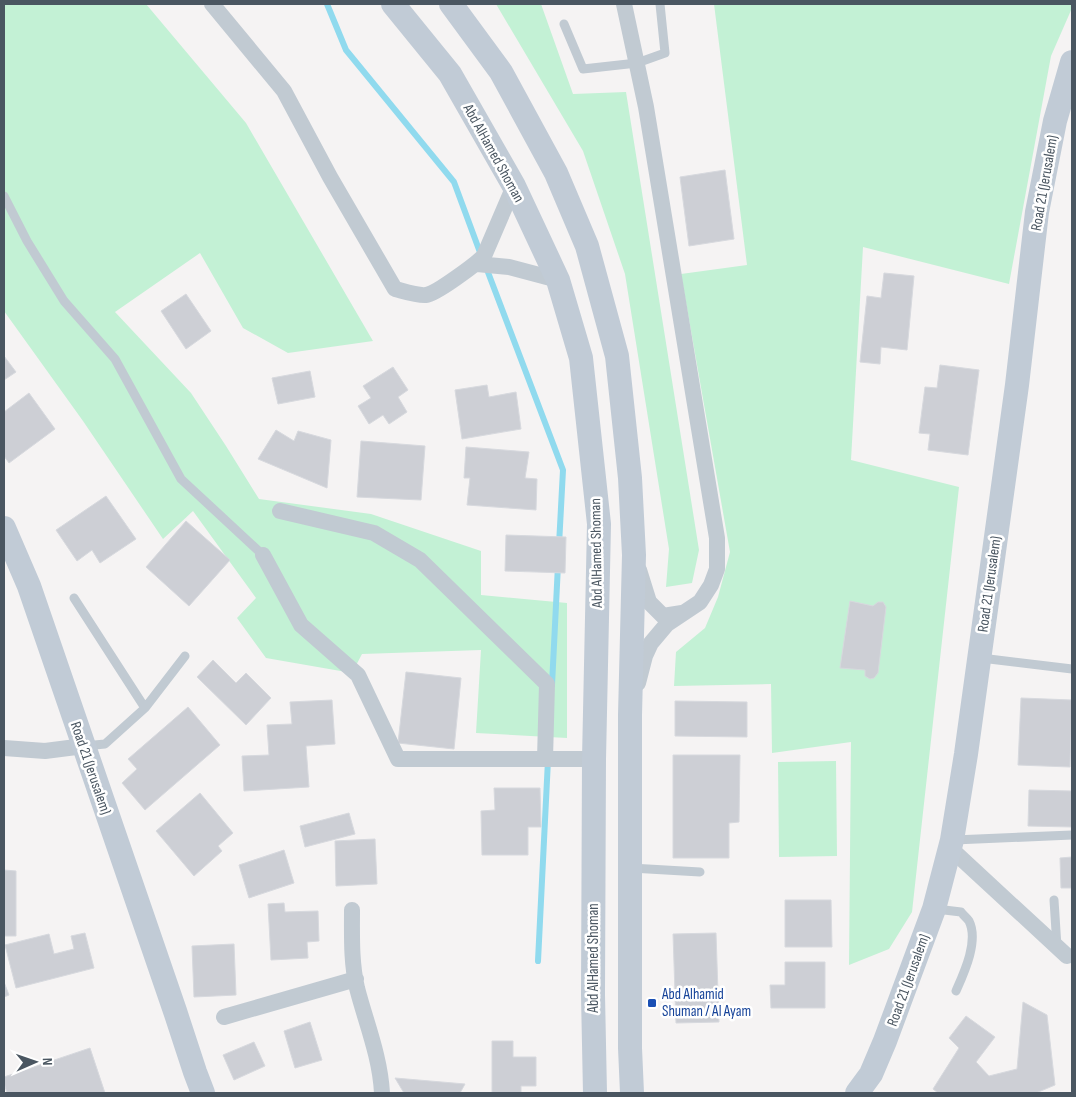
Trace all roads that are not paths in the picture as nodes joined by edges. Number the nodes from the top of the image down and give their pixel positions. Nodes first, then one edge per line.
1 (212, 4) edge
2 (393, 4) edge
3 (451, 4) edge
4 (624, 4) edge
5 (660, 4) edge
6 (564, 24) dead end
7 (1072, 62) edge
8 (636, 63) junction
9 (514, 186) junction
10 (4, 196) edge
11 (477, 264) junction
12 (558, 280) junction
13 (280, 511) dead end
14 (4, 528) edge
15 (634, 554) junction
16 (263, 555) joint
17 (74, 598) dead end
18 (684, 612) junction
19 (185, 656) dead end
20 (978, 658) junction
21 (1072, 669) edge
22 (145, 708) junction
23 (630, 715) junction
24 (84, 746) junction
25 (4, 748) edge
26 (545, 759) junction
27 (594, 759) junction
28 (1072, 835) edge
29 (951, 844) junction
30 (630, 868) junction
31 (700, 872) dead end
32 (1054, 900) dead end
33 (934, 909) junction
34 (352, 910) dead end
35 (1062, 951) joint
36 (356, 979) junction
37 (956, 991) dead end
38 (175, 1011) junction
39 (224, 1018) dead end
40 (630, 1048) junction
41 (203, 1093) edge
42 (220, 1093) edge
43 (382, 1093) edge
44 (595, 1093) edge
45 (632, 1093) edge
46 (650, 1093) edge
47 (857, 1093) edge

1 - 11 street
2 - 9 main road, Abd AlHamed Shoman
3 - 15 main road
4 - 8 street
5 - 8 lane
6 - 8 lane
7 - 20 main road, Road 21 (Jerusalem)
8 - 18 street
9 - 11 street
9 - 12 main road, Abd AlHamed Shoman
10 - 16 lane
11 - 12 street
12 - 27 main road, Abd AlHamed Shoman
13 - 26 street
14 - 24 main road, Road 21 (Jerusalem)
15 - 18 street
15 - 23 main road
16 - 26 street
17 - 22 lane
18 - 23 street
19 - 22 lane
20 - 21 lane
20 - 29 main road, Road 21 (Jerusalem)
22 - 24 lane
23 - 30 main road
24 - 25 street
24 - 38 main road, Road 21 (Jerusalem)
26 - 27 street
27 - 44 main road, Abd AlHamed Shoman
28 - 29 lane
29 - 33 main road, Road 21 (Jerusalem)
29 - 35 street
30 - 31 lane
30 - 40 main road
32 - 35 lane
33 - 37 lane
33 - 47 main road, Road 21 (Jerusalem)
34 - 36 street
36 - 39 street
36 - 43 street
38 - 41 main road, Road 21 (Jerusalem)
38 - 42 main road, Road 21 (Jerusalem)
40 - 45 main road
40 - 46 main road

